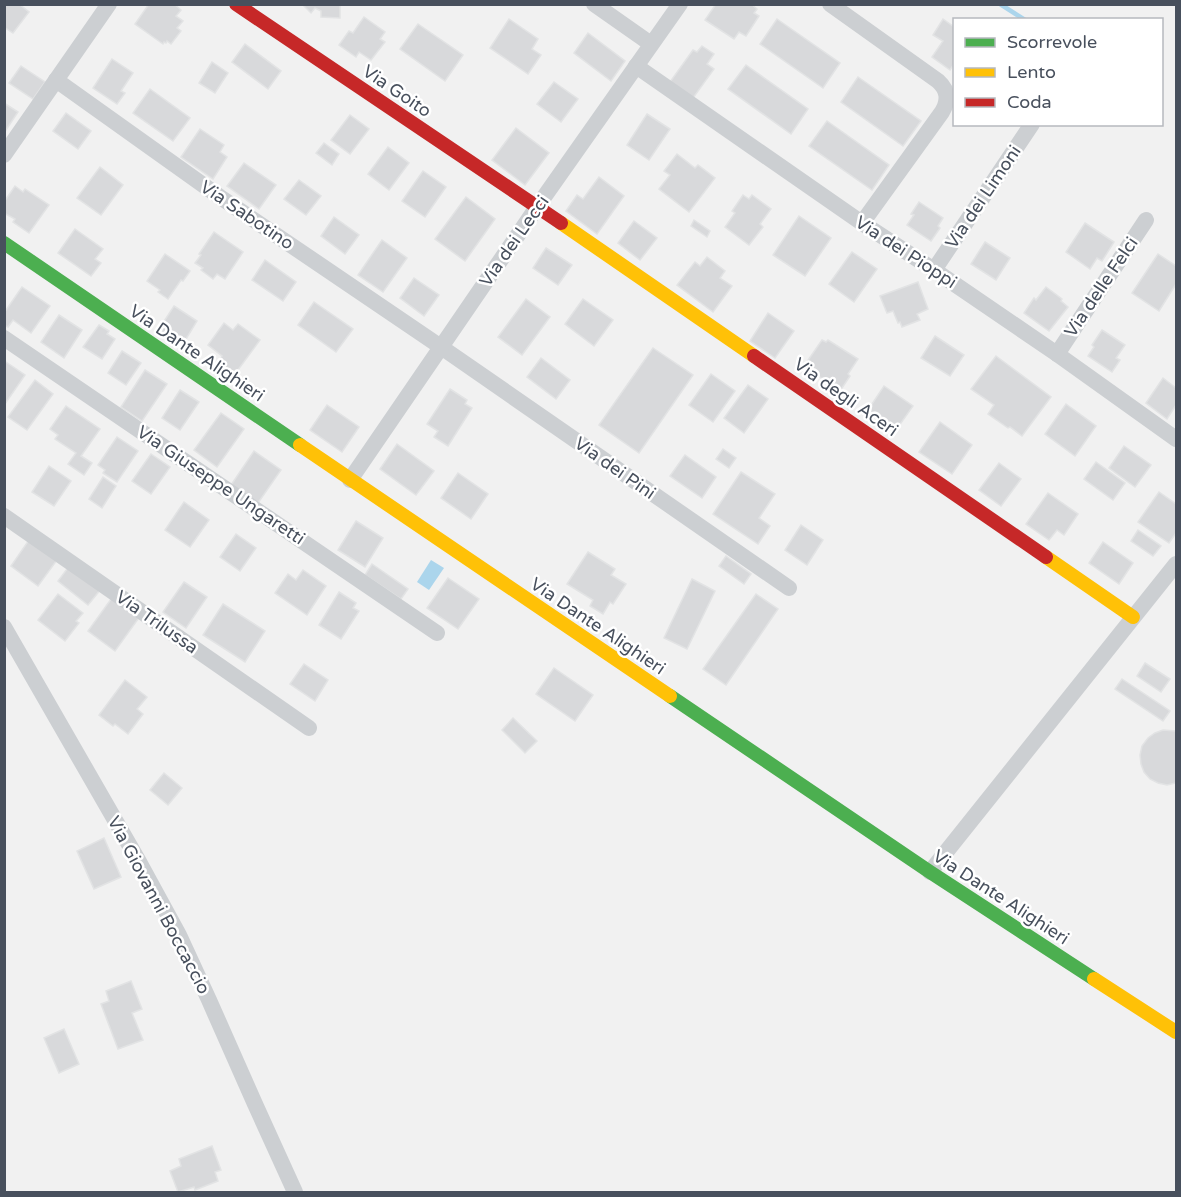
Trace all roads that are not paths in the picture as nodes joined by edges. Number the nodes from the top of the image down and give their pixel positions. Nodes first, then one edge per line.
1 (109, 4) edge
2 (236, 4) edge
3 (594, 4) edge
4 (680, 4) edge
5 (830, 4) edge
6 (651, 44) junction
7 (636, 66) junction
8 (56, 80) junction
9 (1031, 126) edge
10 (4, 155) edge
11 (537, 207) junction
12 (1146, 220) dead end
13 (862, 223) junction
14 (4, 243) edge
15 (934, 270) junction
16 (4, 338) edge
17 (441, 347) junction
18 (1057, 354) junction
19 (1176, 438) edge
20 (350, 480) junction
21 (4, 516) edge
22 (1176, 564) edge
23 (789, 588) dead end
24 (1133, 617) junction
25 (4, 627) edge
26 (437, 633) dead end
27 (309, 728) dead end
28 (930, 872) junction
29 (1176, 1032) edge
30 (295, 1192) edge

1 - 8 street
2 - 11 street, Via Goito
3 - 6 street
4 - 6 street, Via dei Lecci
5 - 13 street
6 - 7 street, Via dei Lecci
7 - 11 street, Via dei Lecci
7 - 13 street, Via dei Pioppi
8 - 10 street
8 - 17 street, Via Sabotino
9 - 15 street, Via dei Limoni
11 - 17 street, Via dei Lecci
11 - 24 street, Via degli Aceri
12 - 18 street, Via delle Felci
13 - 15 street, Via dei Pioppi
14 - 20 street, Via Dante Alighieri
15 - 18 street, Via dei Pioppi
16 - 26 street, Via Giuseppe Ungaretti
17 - 20 street, Via dei Lecci
17 - 23 street, Via dei Pini
18 - 19 street, Via dei Pioppi
20 - 28 street, Via Dante Alighieri
21 - 27 street, Via Trilussa
22 - 24 street
24 - 28 street
25 - 30 street, Via Giovanni Boccaccio
28 - 29 street, Via Dante Alighieri

